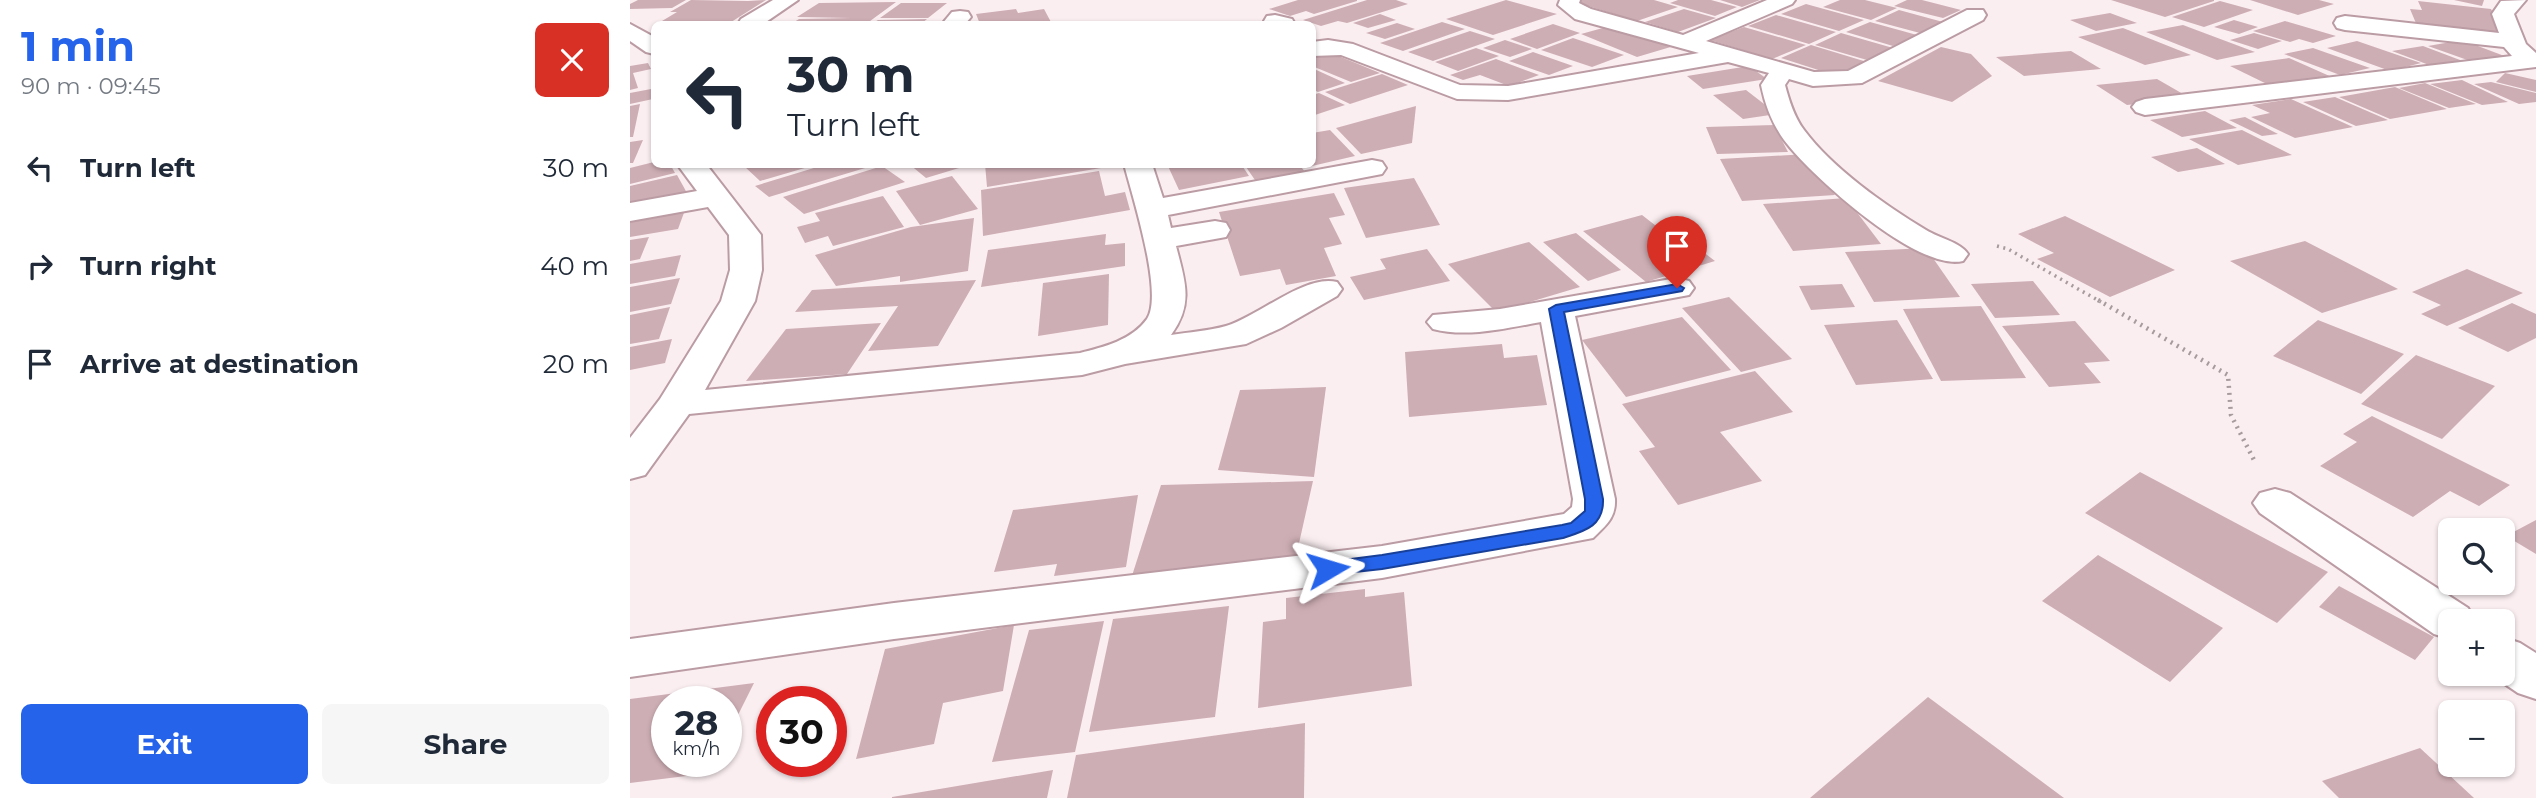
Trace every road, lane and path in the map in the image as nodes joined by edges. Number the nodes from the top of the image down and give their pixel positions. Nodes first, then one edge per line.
1 (788, 0) edge
2 (1570, 0) edge
3 (1785, 0) edge
4 (2516, 0) edge
5 (1975, 15) dead end
6 (754, 21) edge
7 (2345, 23) dead end
8 (630, 30) edge
9 (1685, 42) junction
10 (651, 45) edge
11 (1325, 49) edge
12 (2527, 53) edge
13 (1729, 55) junction
14 (1783, 70) junction
15 (2145, 107) dead end
16 (694, 168) edge
17 (1139, 168) edge
18 (1372, 168) dead end
19 (715, 197) junction
20 (630, 212) edge
21 (1154, 225) junction
22 (1215, 230) dead end
23 (1952, 254) joint
24 (1677, 288) dead end
25 (1325, 289) dead end
26 (1556, 309) junction
27 (1445, 322) dead end
28 (1120, 353) junction
29 (677, 404) junction
30 (630, 466) edge
31 (2275, 503) joint
32 (2438, 612) edge
33 (630, 658) edge
34 (2515, 665) edge
35 (2536, 679) edge

1 - 6 street
2 - 9 street
3 - 9 street
4 - 12 street
5 - 14 street
7 - 12 street
8 - 10 street
9 - 13 street
11 - 13 street
12 - 15 street
13 - 14 street
14 - 23 street
16 - 19 street
17 - 21 street
18 - 21 street
19 - 20 street
19 - 29 street
21 - 22 street
21 - 28 street
23 - 31 path
24 - 26 street
25 - 28 street
26 - 27 street
26 - 33 street
28 - 29 street
29 - 30 street
31 - 32 street
34 - 35 street

